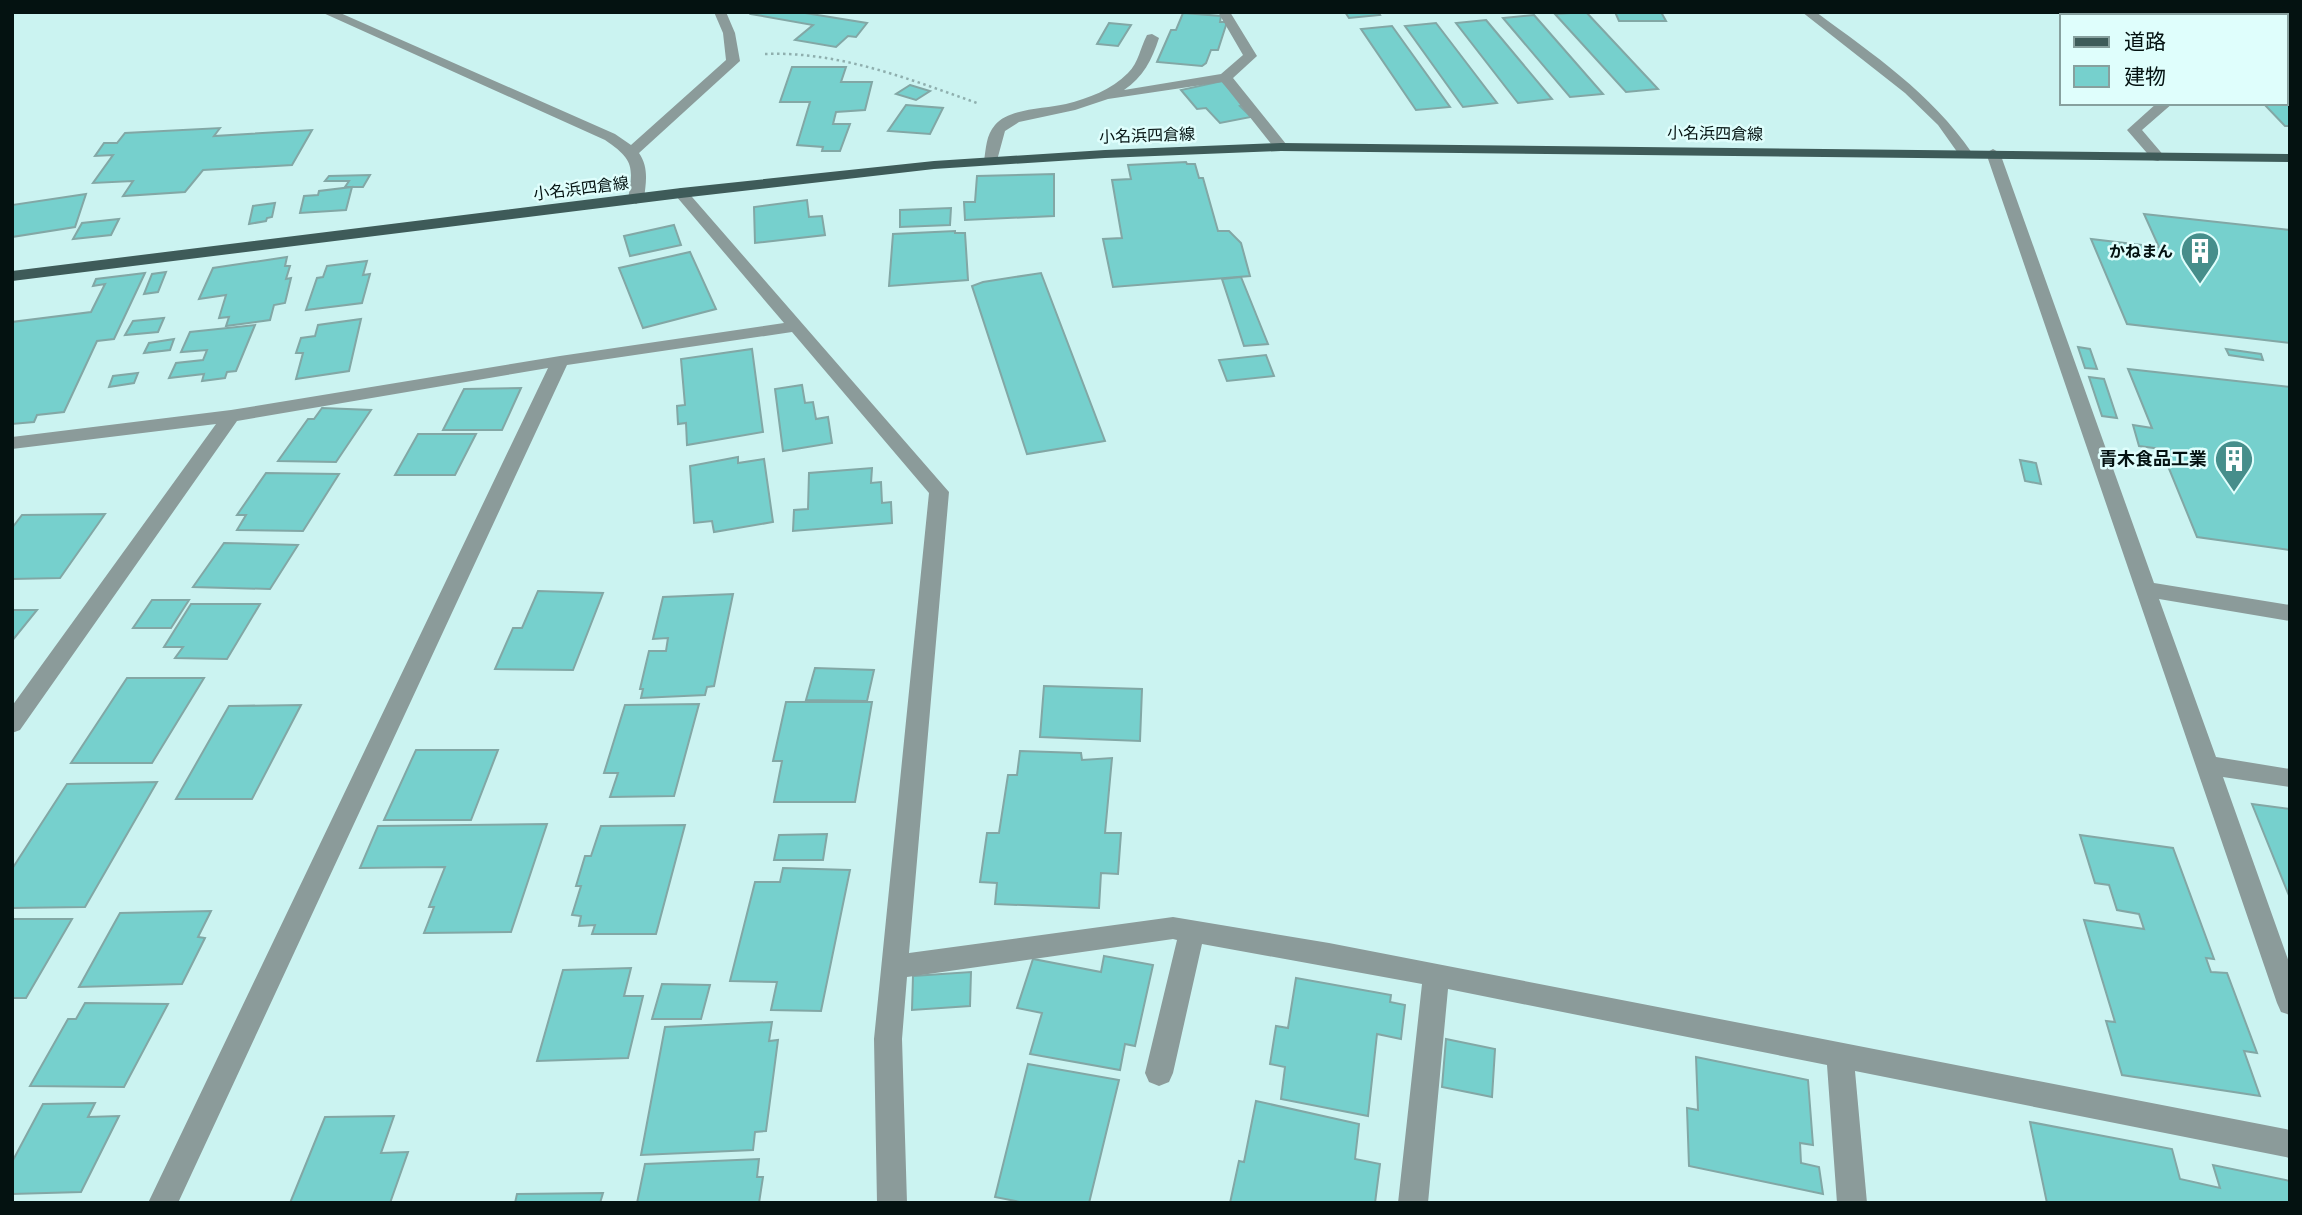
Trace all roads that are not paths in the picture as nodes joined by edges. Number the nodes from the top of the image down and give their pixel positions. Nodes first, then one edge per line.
1 (327, 12) edge
2 (720, 12) edge
3 (1224, 12) edge
4 (1808, 12) edge
5 (1152, 38) dead end
6 (1225, 77) junction
7 (1107, 96) junction
8 (2164, 105) edge
9 (1281, 146) junction
10 (633, 151) junction
11 (1965, 153) junction
12 (1993, 153) junction
13 (2158, 157) junction
14 (2290, 158) edge
15 (992, 161) junction
16 (681, 193) junction
17 (636, 199) junction
18 (12, 276) edge
19 (794, 327) junction
20 (561, 361) junction
21 (231, 416) junction
22 (12, 443) edge
23 (2145, 589) junction
24 (2290, 613) edge
25 (12, 724) edge
26 (2206, 765) junction
27 (2290, 778) edge
28 (1192, 931) junction
29 (895, 967) junction
30 (1436, 975) junction
31 (2290, 1003) edge
32 (1840, 1055) junction
33 (1159, 1073) dead end
34 (2290, 1144) edge
35 (163, 1203) edge
36 (892, 1203) edge
37 (1413, 1203) edge
38 (1852, 1203) edge

1 - 10 street
2 - 10 street
3 - 6 street
4 - 11 street
5 - 7 street
6 - 7 street
6 - 9 street
7 - 15 street
8 - 13 street
9 - 11 main road, 小名浜四倉線
9 - 15 main road, 小名浜四倉線
10 - 17 street
11 - 12 main road, 小名浜四倉線
12 - 13 main road, 小名浜四倉線
12 - 23 street
13 - 14 main road, 小名浜四倉線
15 - 16 main road, 小名浜四倉線
16 - 17 main road, 小名浜四倉線
16 - 19 street
17 - 18 main road, 小名浜四倉線
19 - 20 street
19 - 29 street
20 - 21 street
20 - 35 street
21 - 22 street
21 - 25 street
23 - 24 street
23 - 26 street
26 - 27 street
26 - 31 street
28 - 29 street
28 - 30 street
28 - 33 street
29 - 36 street
30 - 32 street
30 - 37 street
32 - 34 street
32 - 38 street

